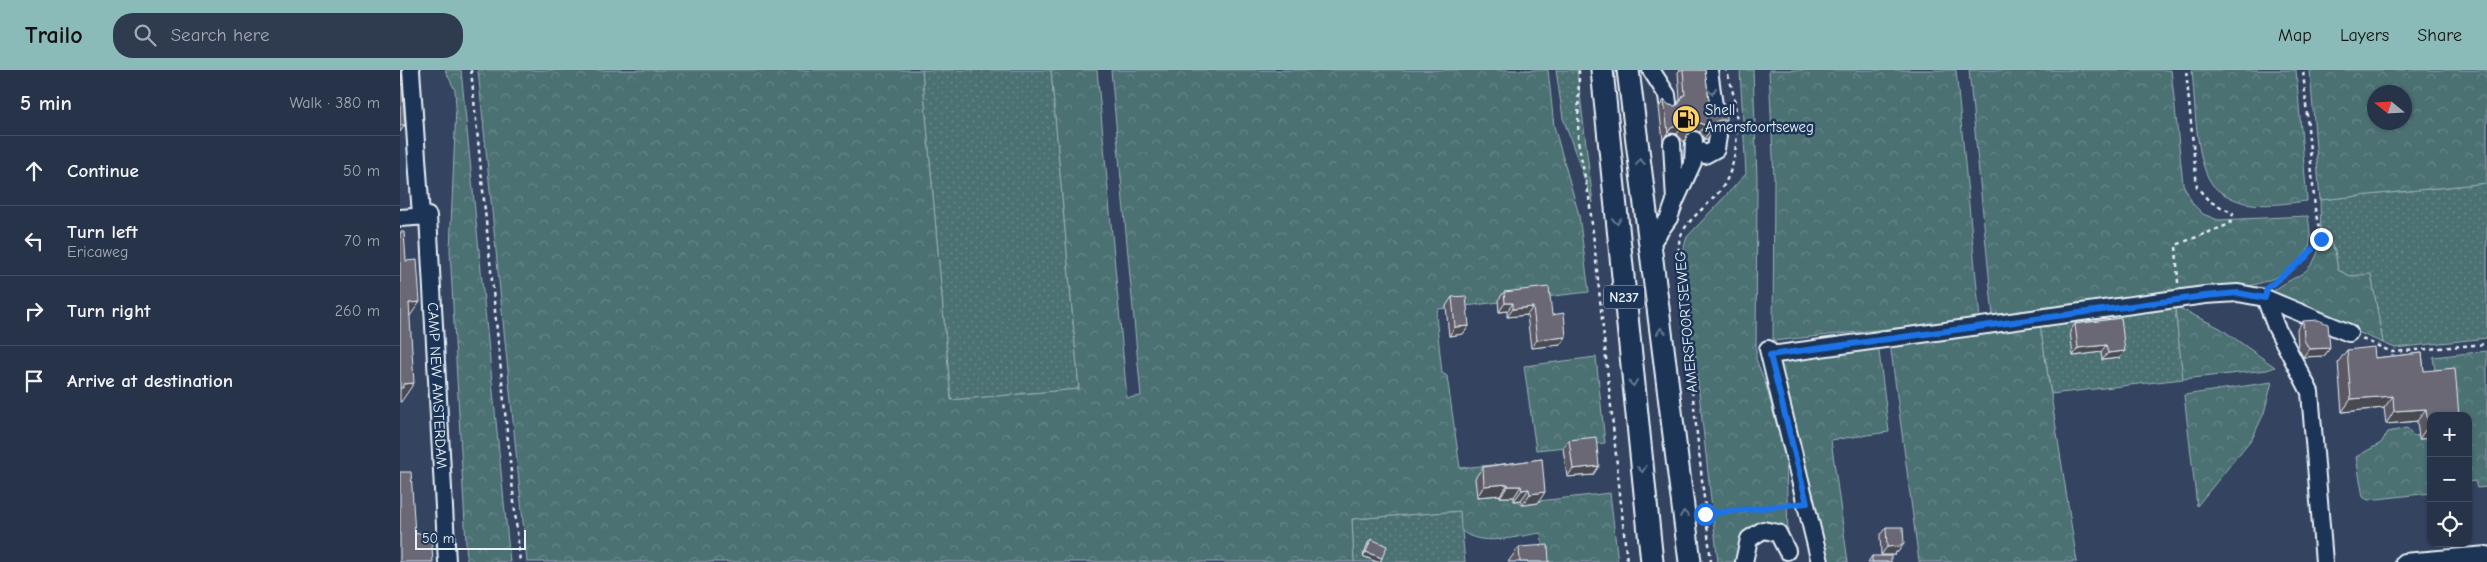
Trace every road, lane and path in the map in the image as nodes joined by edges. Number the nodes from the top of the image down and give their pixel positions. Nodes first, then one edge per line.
1 (411, 70) edge
2 (471, 70) edge
3 (1579, 70) edge
4 (1602, 70) edge
5 (1628, 70) edge
6 (1651, 70) edge
7 (1664, 70) edge
8 (1710, 70) edge
9 (1726, 70) edge
10 (2186, 70) edge
11 (2303, 70) edge
12 (1716, 113) edge
13 (1718, 136) dead end
14 (1672, 143) dead end
15 (1675, 200) junction
16 (421, 216) junction
17 (400, 218) edge
18 (1650, 245) junction
19 (2265, 298) junction
20 (2179, 299) junction
21 (2349, 333) joint
22 (2487, 344) edge
23 (1807, 503) junction
24 (1705, 514) junction
25 (1787, 551) dead end
26 (2487, 555) edge
27 (447, 562) edge
28 (520, 562) edge
29 (1627, 562) edge
30 (1652, 562) edge
31 (1690, 562) edge
32 (1711, 562) edge
33 (1744, 562) edge
34 (1820, 562) edge
35 (2324, 562) edge
36 (2404, 562) edge

1 - 16 street, CAMP NEW AMSTERDAM
2 - 28 path
3 - 29 path
4 -> 30 main road, N237
18 -> 5 main road, AMERSFOORTSEWEG / N237
6 - 7 street
8 -> 12 street
9 - 24 path, AMERSFOORTSEWEG
10 - 20 path
11 - 19 path
13 - 15 street, AMERSFOORTSEWEG
14 - 15 street, AMERSFOORTSEWEG
15 - 18 street, AMERSFOORTSEWEG
16 - 17 street
16 - 27 street, CAMP NEW AMSTERDAM
31 -> 18 main road, AMERSFOORTSEWEG / N237
19 - 20 street
19 - 21 street
19 - 35 street
20 - 23 street
21 - 22 path
23 - 24 path
23 - 34 street
24 - 32 path, AMERSFOORTSEWEG
25 - 33 street
26 - 36 street

